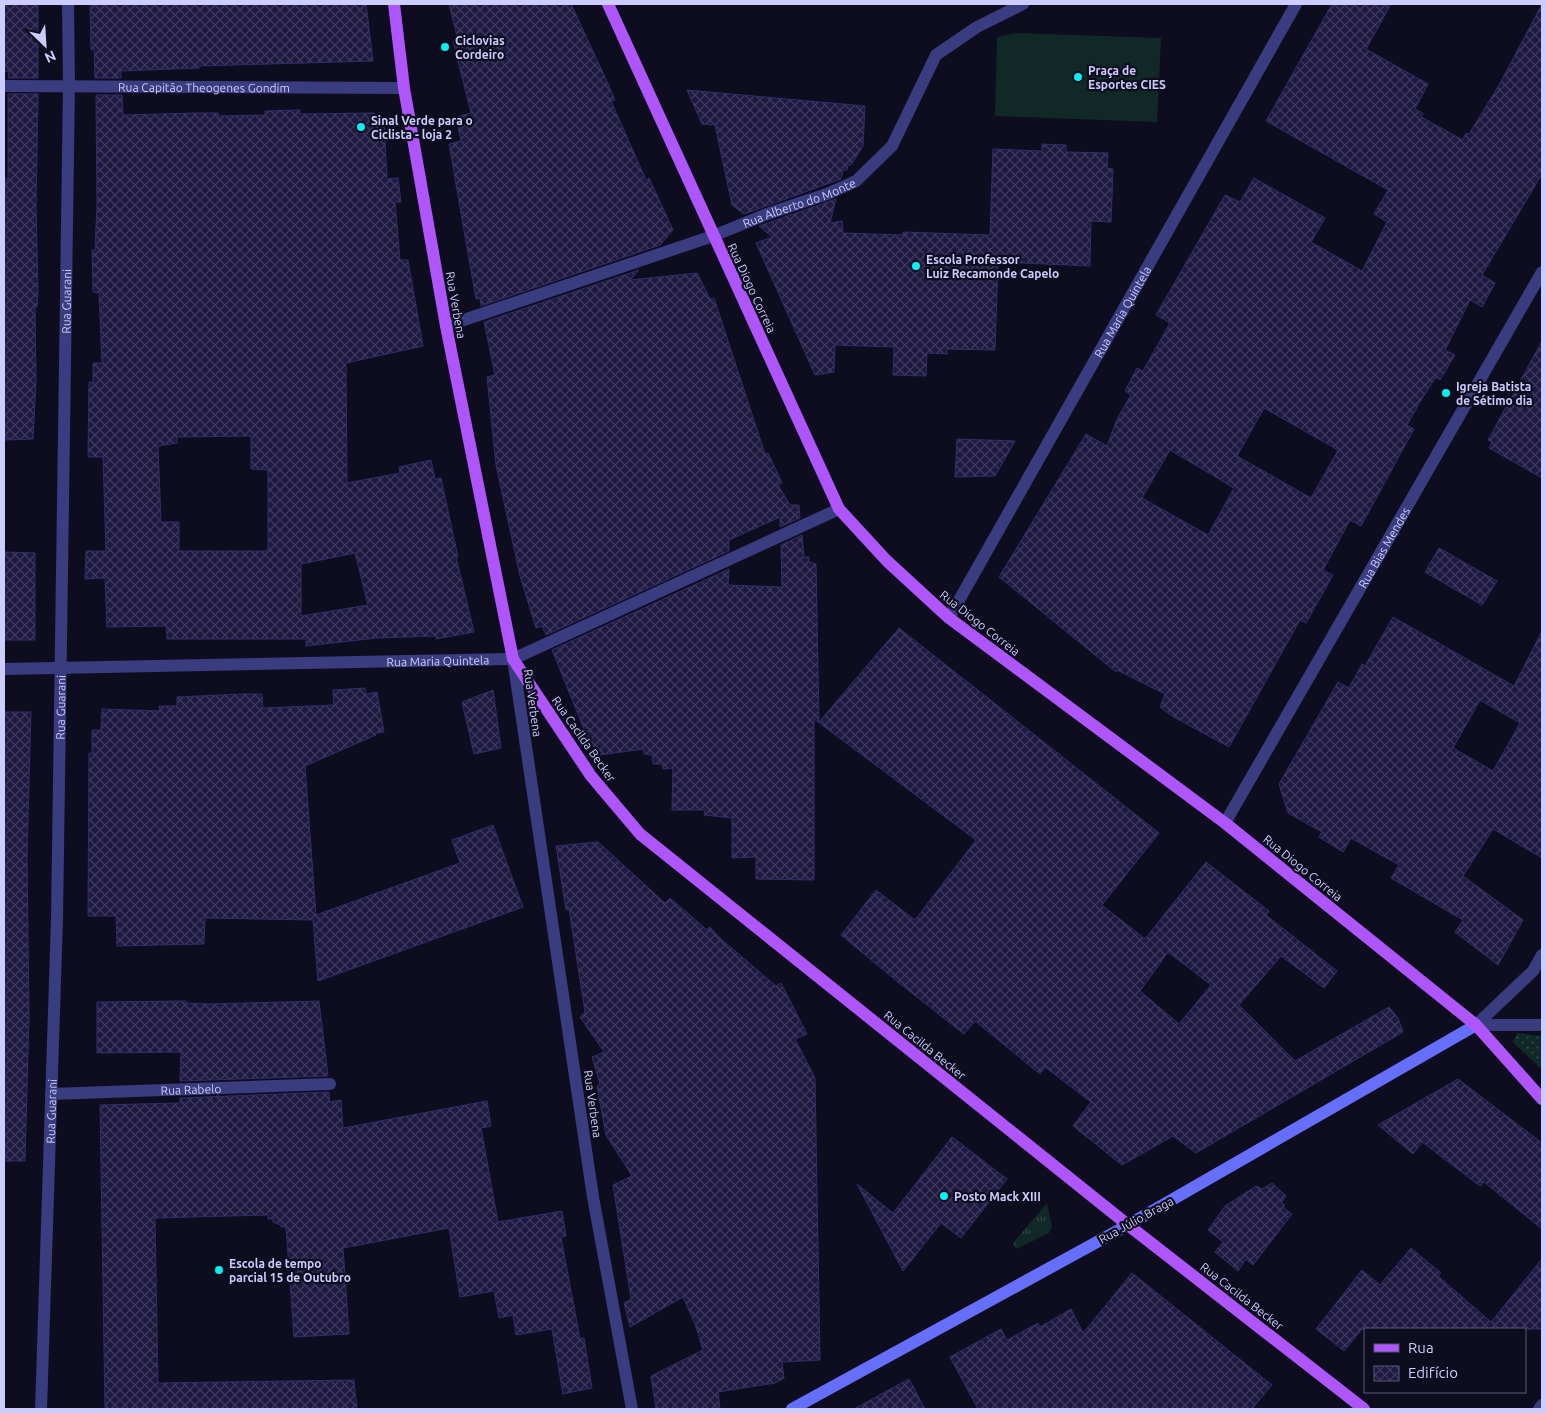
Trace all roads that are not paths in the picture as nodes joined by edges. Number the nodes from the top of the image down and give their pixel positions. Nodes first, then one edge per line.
1 (68, 4) edge
2 (394, 4) edge
3 (608, 4) edge
4 (1023, 4) edge
5 (1296, 4) edge
6 (69, 85) junction
7 (4, 86) edge
8 (404, 88) junction
9 (713, 236) junction
10 (1542, 272) edge
11 (446, 326) junction
12 (839, 509) junction
13 (949, 618) junction
14 (513, 659) junction
15 (4, 669) edge
16 (62, 669) junction
17 (1225, 823) junction
18 (1542, 955) edge
19 (1476, 1025) junction
20 (1542, 1026) edge
21 (330, 1084) dead end
22 (51, 1094) junction
23 (1542, 1099) edge
24 (1128, 1225) junction
25 (1542, 1406) edge
26 (41, 1409) edge
27 (632, 1409) edge
28 (792, 1409) edge
29 (1364, 1409) edge
30 (1539, 1409) edge

1 - 6 street, Rua Guarani
2 - 8 main road, Rua Verbena
3 - 9 main road, Rua Diogo Correia
4 - 9 street, Rua Alberto do Monte
5 - 13 street, Rua Maria Quintela
6 - 7 street, Rua Capitão Theogenes Gondim
6 - 8 street, Rua Capitão Theogenes Gondim
6 - 16 street, Rua Guarani
8 - 11 main road, Rua Verbena
9 - 11 street, Rua Alberto do Monte
9 - 12 main road, Rua Diogo Correia
10 - 17 street, Rua Bias Mendes
11 - 14 main road, Rua Verbena
12 - 13 main road, Rua Diogo Correia
12 - 14 street, Rua Maria Quintela
13 - 17 main road, Rua Diogo Correia
14 - 16 street, Rua Maria Quintela
14 - 24 main road, Rua Cacilda Becker
14 - 27 street, Rua Verbena
15 - 16 street, Rua Maria Quintela
16 - 22 street, Rua Guarani
17 - 19 main road, Rua Diogo Correia
18 - 19 street
19 - 20 street
19 - 23 main road, Rua Diogo Correia
19 - 24 street, Rua Júlio Braga
21 - 22 street, Rua Rabelo
22 - 26 street, Rua Guarani
24 - 28 street, Rua Júlio Braga
24 - 29 main road, Rua Cacilda Becker
25 - 30 street

